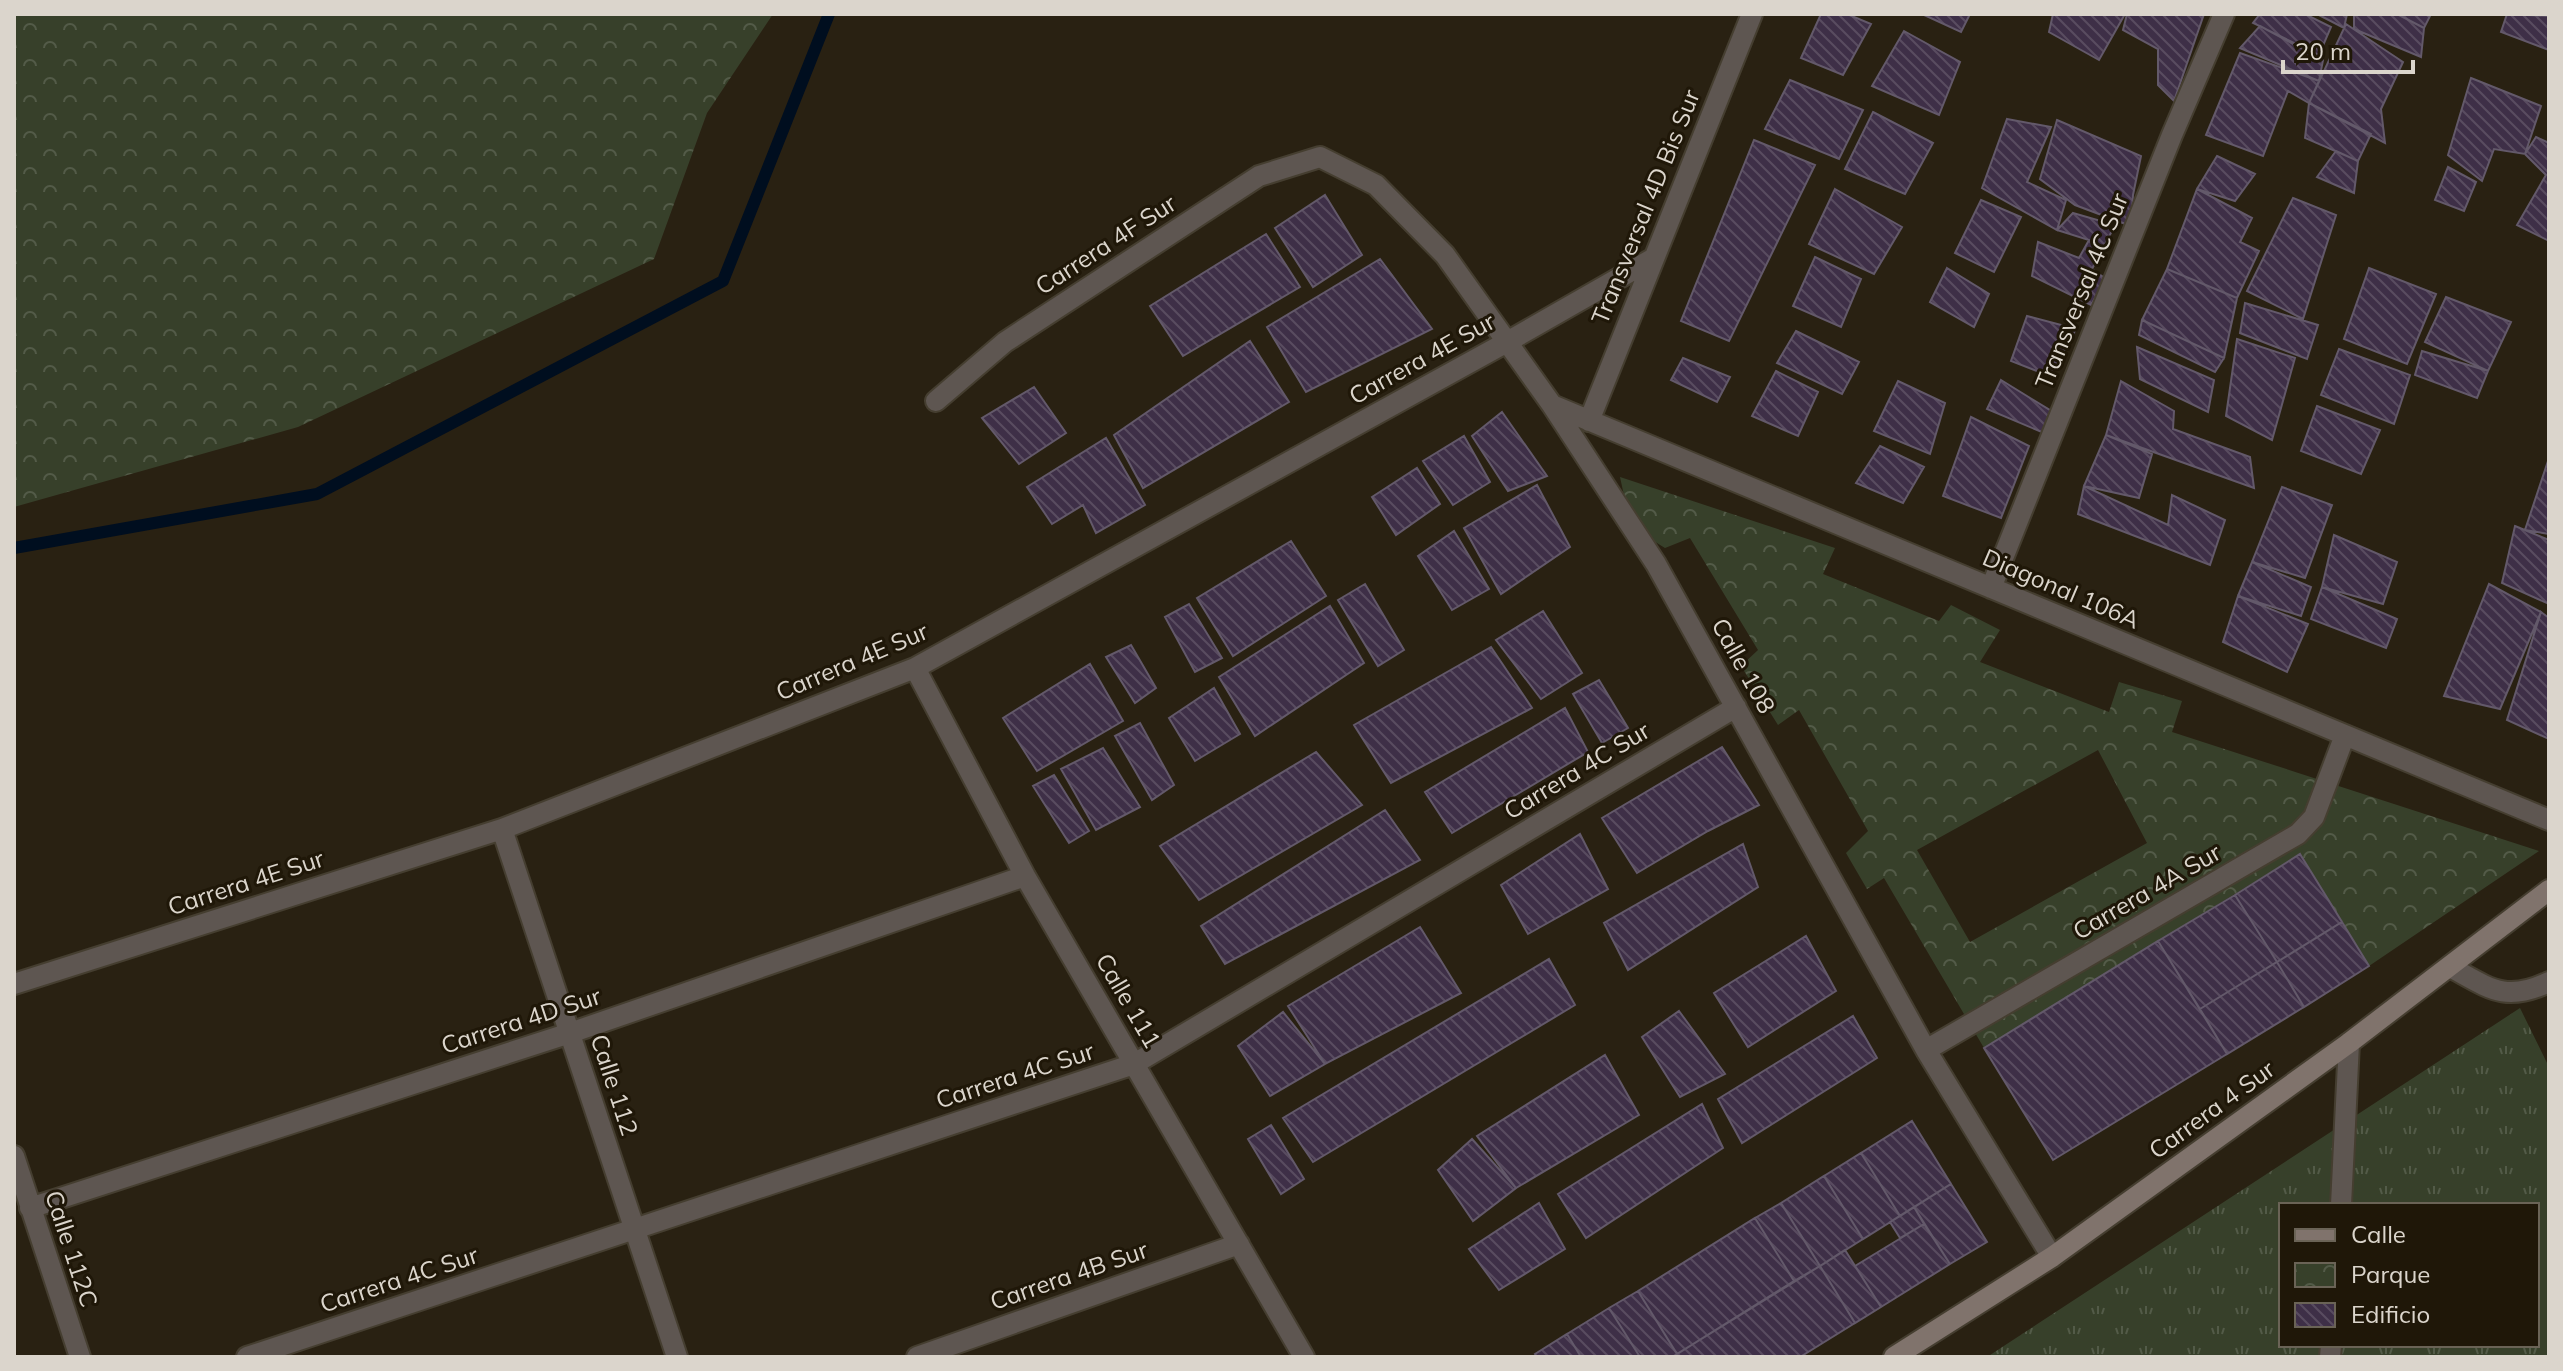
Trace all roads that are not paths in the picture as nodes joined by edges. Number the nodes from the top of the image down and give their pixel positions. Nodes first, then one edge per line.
1 (1752, 14) edge
2 (2224, 14) edge
3 (1320, 157) joint
4 (1654, 258) junction
5 (1507, 342) junction
6 (936, 401) dead end
7 (1552, 405) junction
8 (1589, 421) junction
9 (1991, 588) junction
10 (915, 668) junction
11 (1736, 707) junction
12 (2345, 735) junction
13 (2549, 820) edge
14 (502, 829) junction
15 (1025, 876) junction
16 (2549, 890) edge
17 (2450, 967) junction
18 (2549, 982) edge
19 (14, 984) edge
20 (570, 1033) junction
21 (2349, 1043) junction
22 (1926, 1050) junction
23 (1134, 1064) junction
24 (14, 1156) edge
25 (2341, 1203) edge
26 (30, 1208) junction
27 (634, 1230) junction
28 (1239, 1244) junction
29 (2052, 1257) junction
30 (80, 1357) edge
31 (247, 1357) edge
32 (677, 1357) edge
33 (917, 1357) edge
34 (1304, 1357) edge
35 (1894, 1357) edge

1 - 4 street, Transversal 4D Bis Sur
2 - 9 street, Transversal 4C Sur
3 - 5 street, Calle 108
3 - 6 street, Carrera 4F Sur
4 - 5 street, Carrera 4E Sur
4 - 8 street, Transversal 4D Bis Sur
5 - 7 street, Calle 108
5 - 10 street, Carrera 4E Sur
7 - 8 street, Diagonal 106A
7 - 11 street, Calle 108
8 - 9 street, Diagonal 106A
9 - 12 street, Diagonal 106A
10 - 14 street, Carrera 4E Sur
10 - 15 street, Calle 111
11 - 22 street, Calle 108
11 - 23 street, Carrera 4C Sur
12 - 13 street, Diagonal 106A
12 - 22 street, Carrera 4A Sur
14 - 19 street, Carrera 4E Sur
14 - 20 street, Calle 112
15 - 20 street, Carrera 4D Sur
15 - 23 street, Calle 111
16 - 17 street, Carrera 4 Sur
17 - 18 street
17 - 21 street, Carrera 4 Sur
20 - 26 street, Carrera 4D Sur
20 - 27 street, Calle 112
21 - 25 street
21 - 29 street, Carrera 4 Sur
22 - 29 street, Calle 108
23 - 27 street, Carrera 4C Sur
23 - 28 street, Calle 111
24 - 26 street, Calle 112C
26 - 30 street, Calle 112C
27 - 31 street, Carrera 4C Sur
27 - 32 street, Calle 112
28 - 33 street, Carrera 4B Sur
28 - 34 street, Calle 111
29 - 35 street, Carrera 4 Sur

